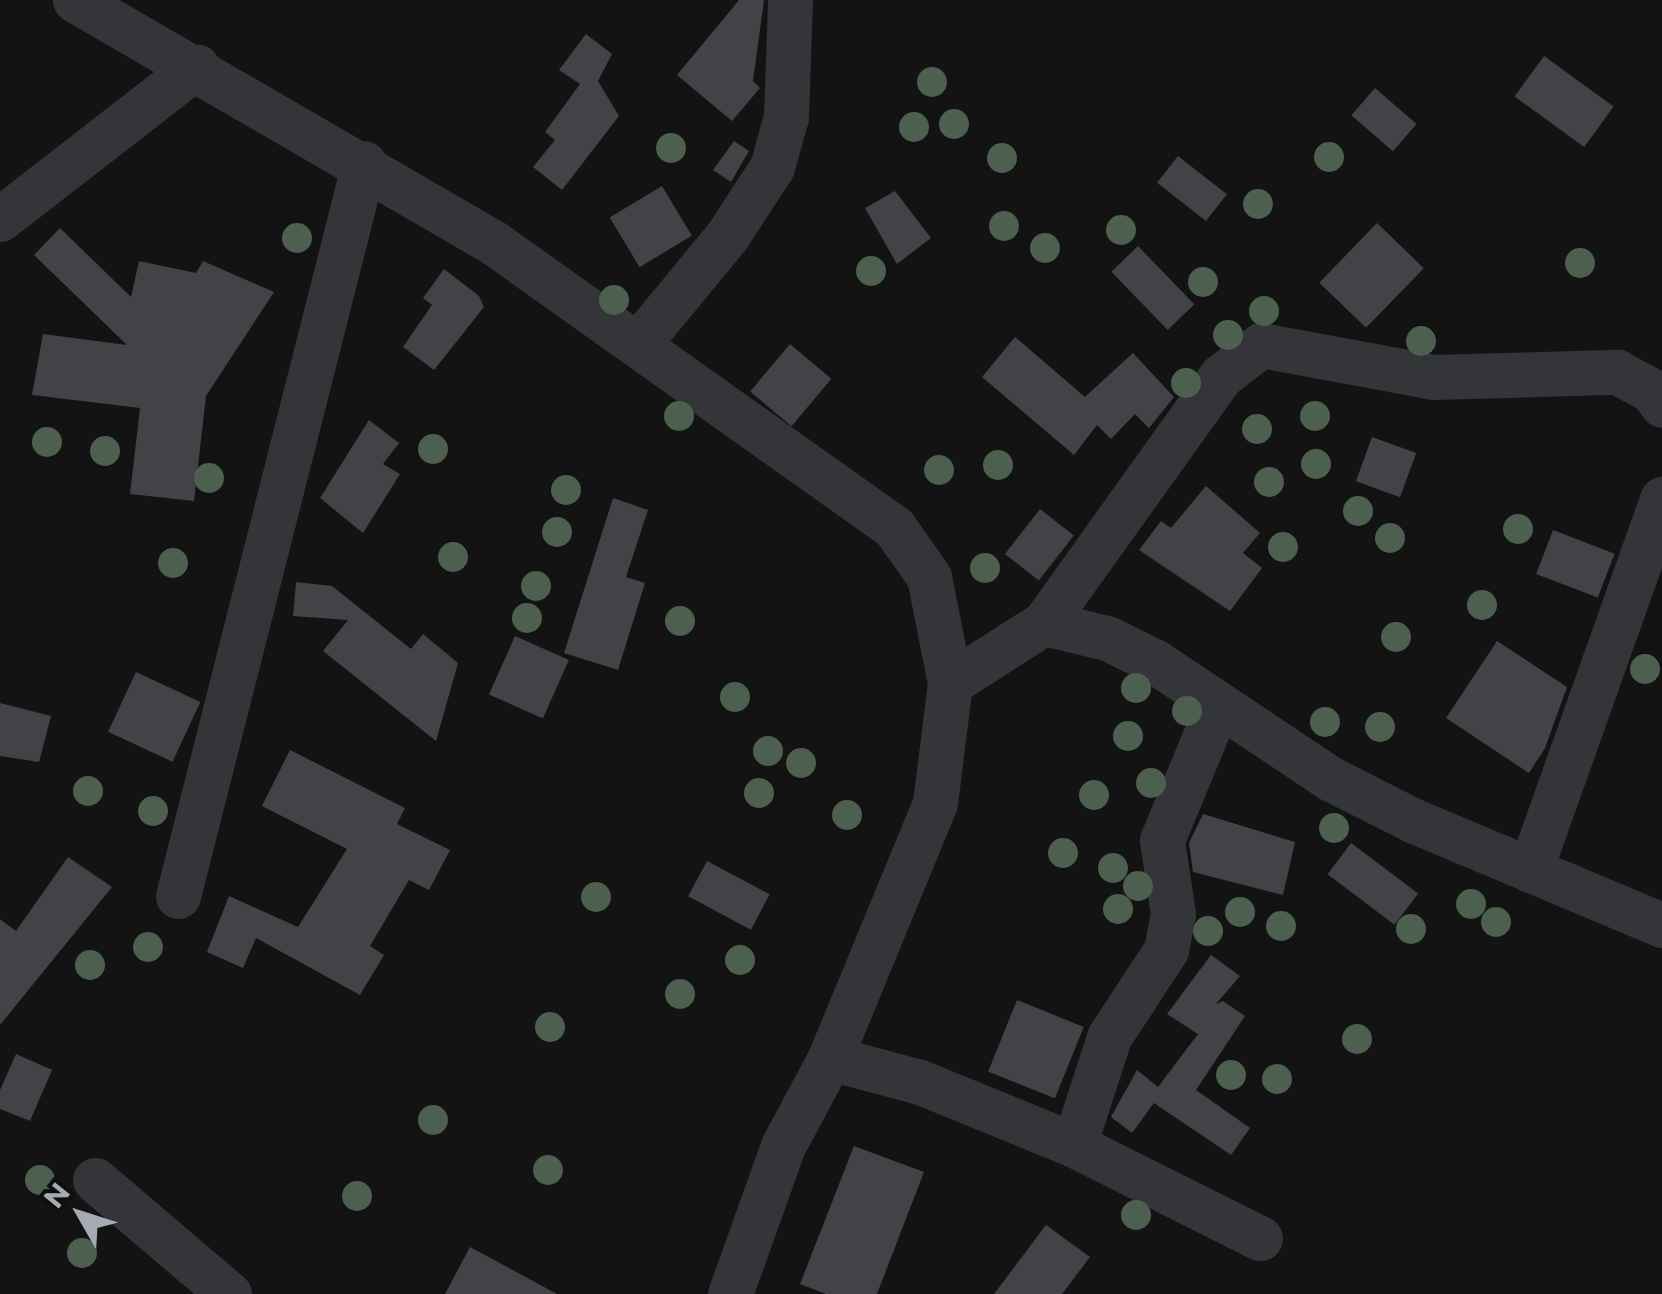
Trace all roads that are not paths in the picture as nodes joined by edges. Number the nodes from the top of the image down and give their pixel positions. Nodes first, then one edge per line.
1 (75, 0) edge
2 (790, 0) edge
3 (197, 66) junction
4 (364, 163) junction
5 (0, 219) edge
6 (638, 344) junction
7 (1662, 405) edge
8 (1662, 499) edge
9 (1044, 623) junction
10 (950, 683) junction
11 (1217, 707) junction
12 (1530, 870) junction
13 (178, 896) dead end
14 (1662, 925) edge
15 (830, 1058) junction
16 (1074, 1145) junction
17 (95, 1180) dead end
18 (1260, 1238) dead end
19 (229, 1294) edge
20 (730, 1294) edge

1 - 3 street
2 - 6 street
3 - 4 street
3 - 5 street
4 - 6 street
4 - 13 street
6 - 10 street
7 - 9 street
8 - 12 street
9 - 10 street
9 - 11 street
10 - 15 street
11 - 12 street
11 - 16 street
12 - 14 street
15 - 16 street
15 - 20 street
16 - 18 street
17 - 19 street

